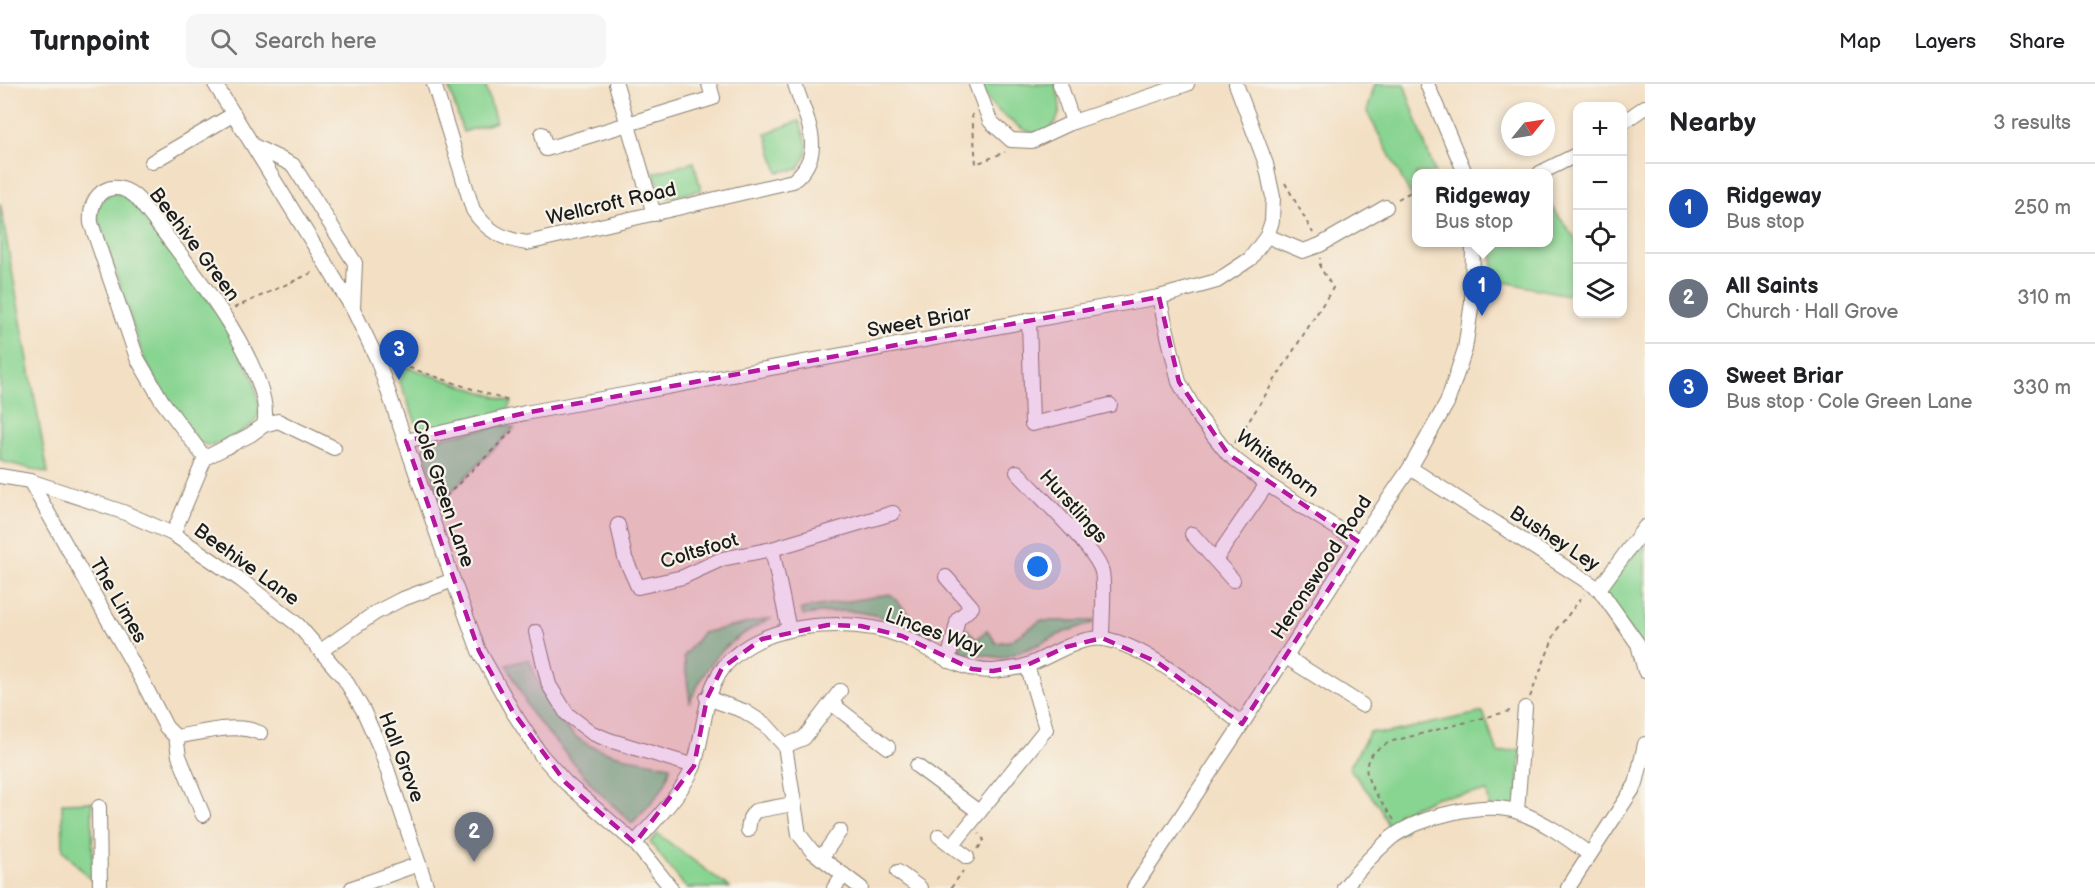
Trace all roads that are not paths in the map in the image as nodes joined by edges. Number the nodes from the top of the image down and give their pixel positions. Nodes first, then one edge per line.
1 (215, 84) edge
2 (434, 84) edge
3 (616, 84) edge
4 (709, 84) edge
5 (795, 84) edge
6 (976, 84) edge
7 (1060, 84) edge
8 (1187, 84) edge
9 (1236, 84) edge
10 (1427, 84) edge
11 (1645, 107) edge
12 (234, 114) junction
13 (1627, 120) edge
14 (1073, 122) junction
15 (628, 124) junction
16 (542, 134) dead end
17 (256, 147) junction
18 (1574, 156) edge
19 (152, 162) dead end
20 (1463, 169) edge
21 (1550, 169) edge
22 (1386, 207) road end
23 (654, 214) junction
24 (1267, 236) junction
25 (1473, 247) edge
26 (1159, 297) junction
27 (353, 309) junction
28 (1029, 320) junction
29 (1110, 405) dead end
30 (264, 425) junction
31 (406, 441) junction
32 (334, 448) dead end
33 (205, 458) junction
34 (1410, 468) junction
35 (1017, 472) dead end
36 (0, 476) edge
37 (30, 481) junction
38 (1267, 484) junction
39 (892, 513) dead end
40 (618, 525) dead end
41 (1644, 532) edge
42 (173, 534) junction
43 (1192, 534) dead end
44 (1359, 542) junction
45 (772, 549) junction
46 (1215, 560) junction
47 (946, 577) dead end
48 (453, 580) junction
49 (1233, 580) dead end
50 (1595, 587) junction
51 (789, 630) junction
52 (536, 632) dead end
53 (1102, 638) junction
54 (1642, 641) edge
55 (322, 650) junction
56 (1286, 657) junction
57 (948, 661) junction
58 (1027, 665) junction
59 (1645, 670) edge
60 (840, 691) dead end
61 (707, 698) junction
62 (831, 703) junction
63 (1362, 705) dead end
64 (1525, 710) road end
65 (1242, 724) junction
66 (260, 733) dead end
67 (176, 737) junction
68 (1645, 744) edge
69 (785, 746) junction
70 (888, 747) dead end
71 (694, 766) junction
72 (918, 766) dead end
73 (793, 804) junction
74 (99, 807) dead end
75 (1516, 811) junction
76 (979, 812) junction
77 (203, 815) dead end
78 (748, 830) dead end
79 (840, 831) dead end
80 (939, 836) dead end
81 (635, 843) junction
82 (952, 846) junction
83 (1588, 854) junction
84 (967, 857) dead end
85 (821, 858) junction
86 (419, 864) junction
87 (898, 872) dead end
88 (844, 875) junction
89 (100, 888) edge
90 (352, 888) edge
91 (427, 888) edge
92 (671, 888) edge
93 (834, 888) edge
94 (861, 888) edge
95 (920, 888) edge
96 (1134, 888) edge
97 (1344, 888) edge
98 (1568, 888) edge

1 - 12 street, Cole Green Lane
2 - 23 street, Wellcroft Road
3 - 15 street
4 - 15 street
5 - 23 street, Wellcroft Road
6 - 14 street
7 - 14 street
8 - 14 street
9 - 24 street, Sweet Briar
10 - 20 street
11 - 13 street
12 - 17 street, Cole Green Lane
12 - 19 street
15 - 16 street
15 - 23 street
17 - 27 street, Cole Green Lane
17 - 27 street
18 - 21 street
22 - 24 street
24 - 26 street, Sweet Briar
25 - 34 street, Heronswood Road
26 - 28 street, Sweet Briar
26 - 38 street, Whitethorn
27 - 31 street, Cole Green Lane
28 - 29 street
28 - 31 street, Sweet Briar
30 - 32 street
30 - 33 street
30 - 33 street, Beehive Green
31 - 48 street, Cole Green Lane
33 - 42 street
34 - 44 street, Heronswood Road
34 - 50 street, Bushey Ley
35 - 53 street, Hurstlings
36 - 37 street, Beehive Lane
37 - 42 street, Beehive Lane
37 - 67 street, The Limes
38 - 44 street, Whitethorn
38 - 46 street
39 - 45 street, Coltsfoot
40 - 45 street, Coltsfoot
41 - 50 street
42 - 55 street, Beehive Lane
43 - 46 street
44 - 56 street, Heronswood Road
45 - 51 street
46 - 49 street
47 - 57 street
48 - 55 street
48 - 81 street, Cole Green Lane
50 - 54 street, Bushey Ley
51 - 57 street, Linces Way
51 - 61 street, Linces Way
52 - 71 street
53 - 58 street, Linces Way
53 - 65 street
54 - 59 street, Bushey Ley
55 - 86 street, Hall Grove
56 - 63 street
56 - 65 street, Heronswood Road
57 - 58 street, Linces Way
58 - 76 street
60 - 62 street
61 - 69 street
61 - 71 street, Linces Way
62 - 69 street
62 - 70 street
64 - 75 street
65 - 96 street, Heronswood Road
66 - 67 street
67 - 77 street, The Limes
68 - 83 street
69 - 73 street
71 - 81 street, Linces Way
72 - 76 street
73 - 78 street
73 - 85 street
74 - 89 street
75 - 83 street
75 - 97 street
76 - 82 street
79 - 85 street
80 - 82 street
81 - 92 street, Cole Green Lane
82 - 84 street
83 - 98 street
85 - 88 street
86 - 90 street
86 - 91 street, Hall Grove
87 - 95 street
88 - 93 street
88 - 94 street

